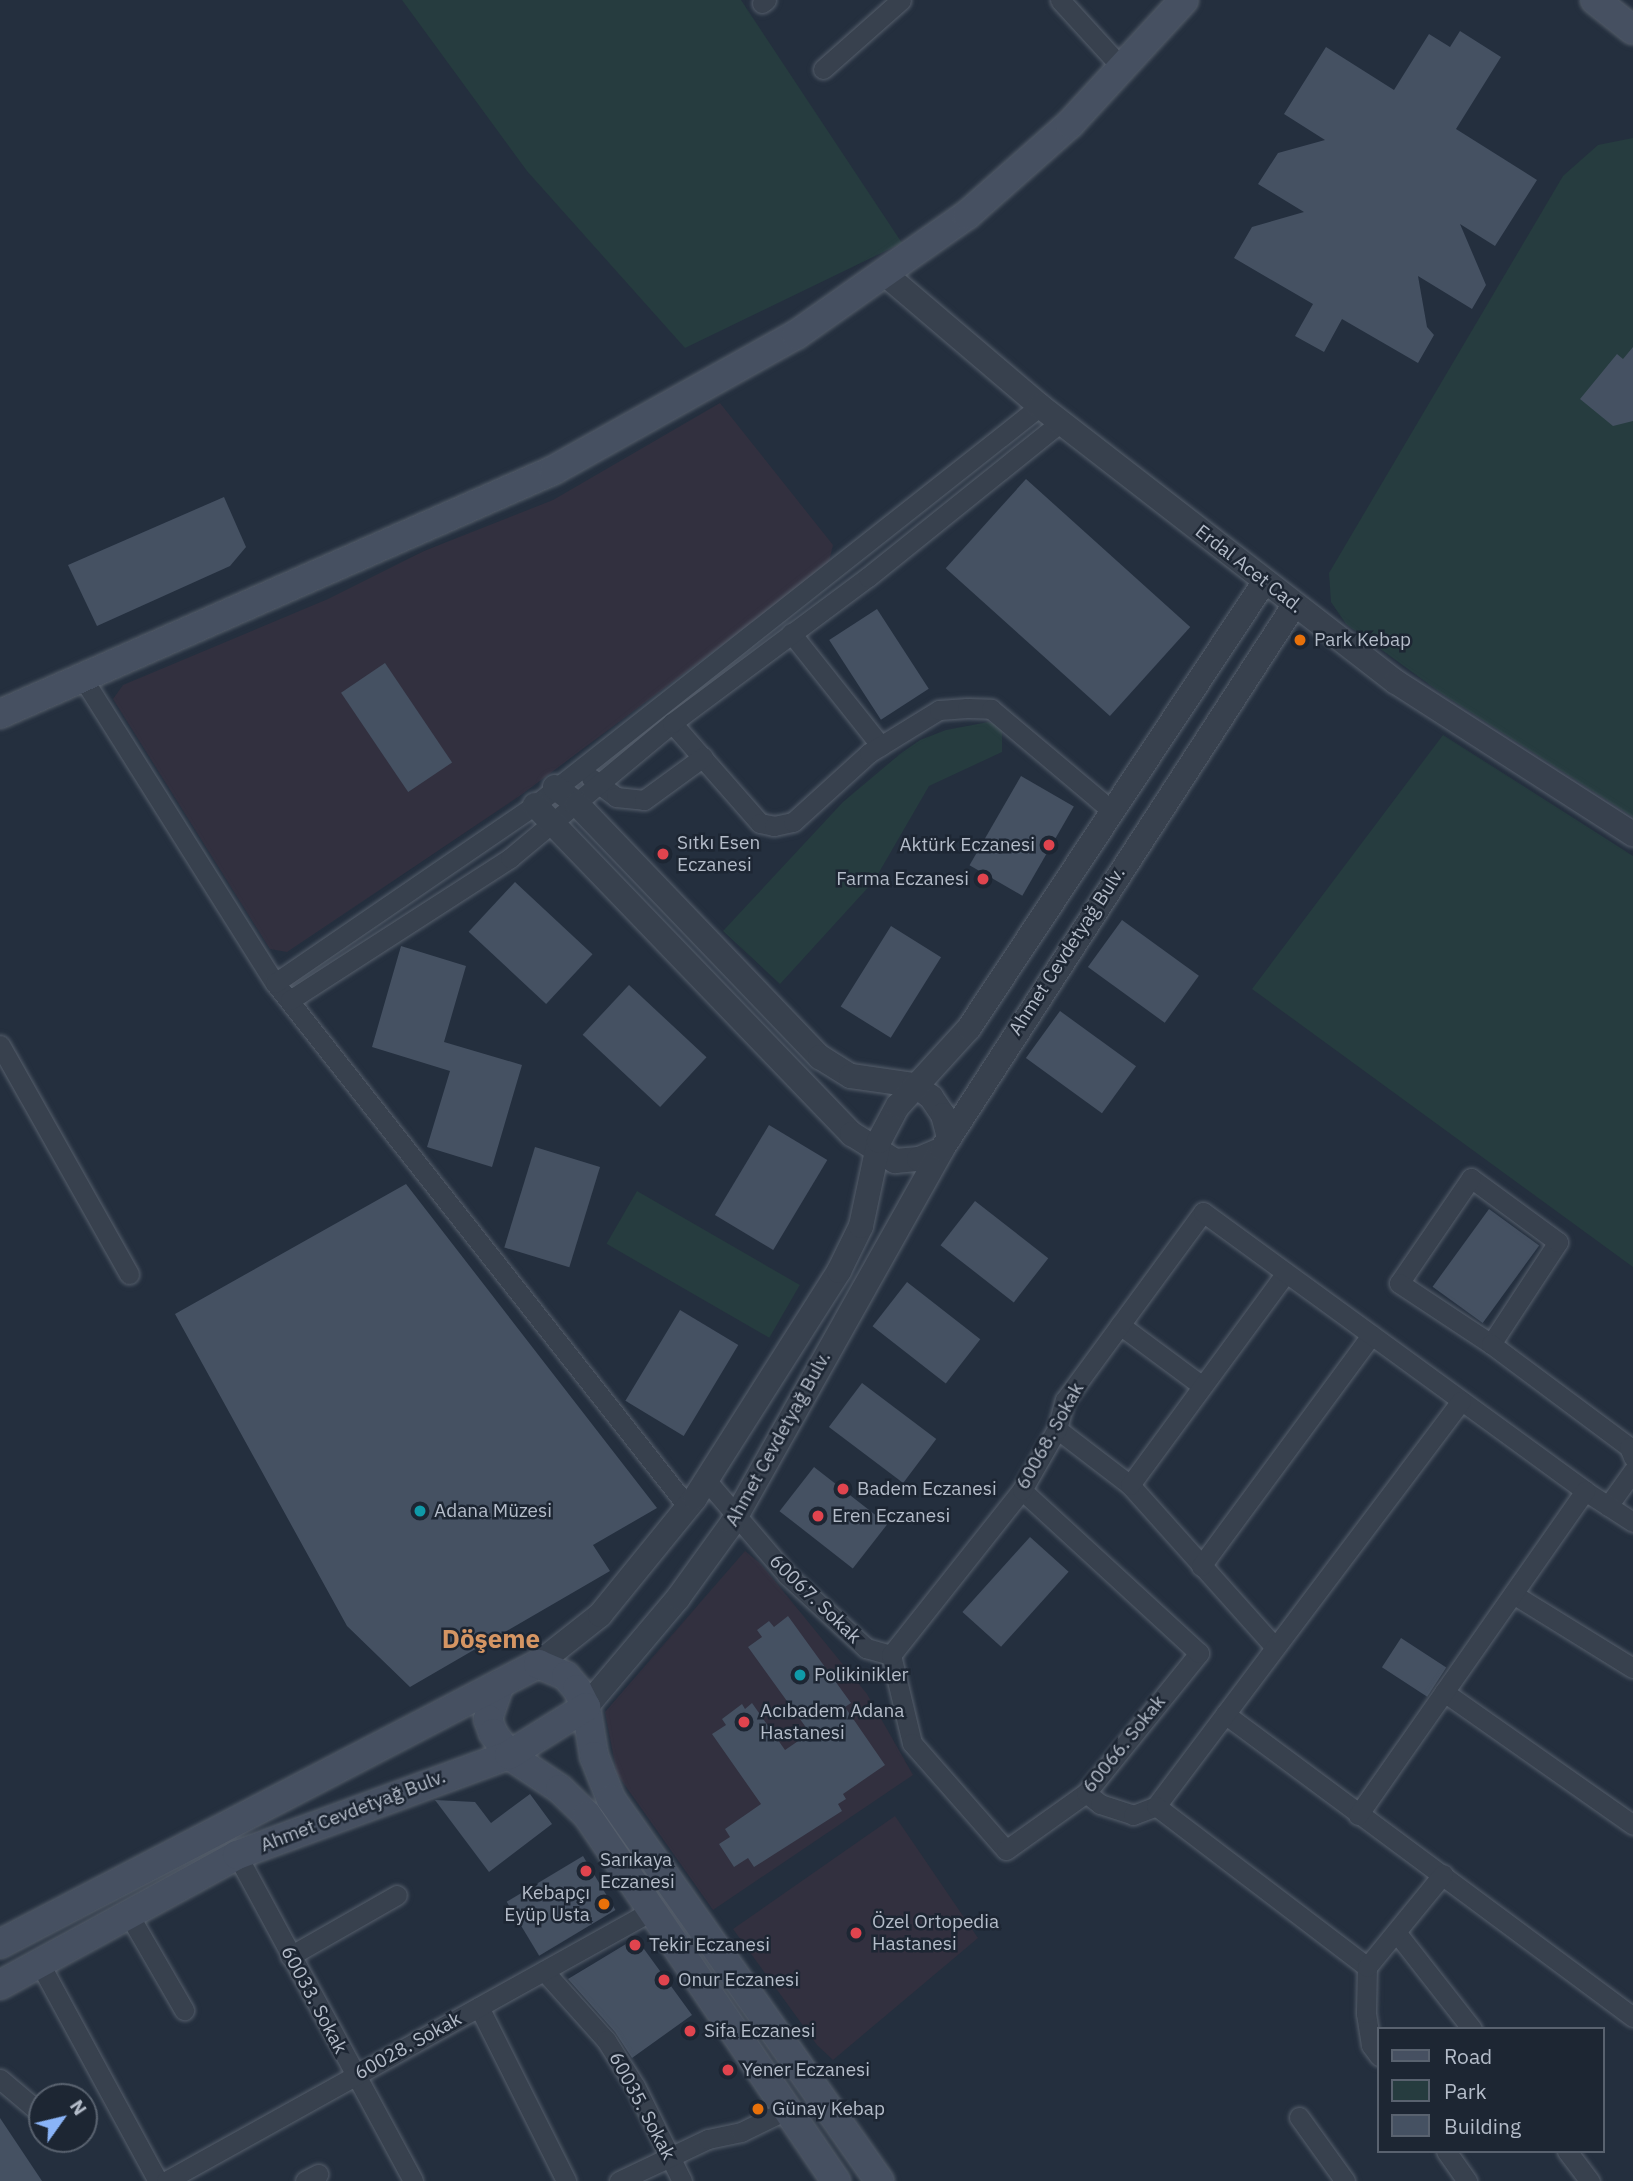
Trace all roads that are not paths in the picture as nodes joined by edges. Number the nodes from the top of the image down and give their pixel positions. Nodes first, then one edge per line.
1 (901, 0) edge
2 (1060, 0) edge
3 (1595, 0) edge
4 (1178, 2) edge
5 (1633, 30) edge
6 (823, 69) dead end
7 (1123, 69) junction
8 (886, 275) junction
9 (1040, 406) junction
10 (1061, 422) junction
11 (1265, 582) junction
12 (1295, 604) junction
13 (792, 634) junction
14 (82, 677) junction
15 (0, 714) edge
16 (672, 723) junction
17 (881, 746) junction
18 (703, 757) junction
19 (579, 769) junction
20 (601, 786) junction
21 (555, 787) junction
22 (577, 804) junction
23 (536, 805) junction
24 (1112, 811) junction
25 (555, 822) junction
26 (1633, 834) edge
27 (275, 983) junction
28 (290, 1000) junction
29 (0, 1045) edge
30 (914, 1085) junction
31 (946, 1143) junction
32 (876, 1152) junction
33 (1286, 1273) junction
34 (129, 1274) dead end
35 (1120, 1325) junction
36 (1371, 1335) junction
37 (1491, 1343) junction
38 (1202, 1387) junction
39 (1461, 1401) junction
40 (1057, 1429) junction
41 (1633, 1457) edge
42 (1633, 1471) edge
43 (706, 1480) junction
44 (1130, 1485) junction
45 (1022, 1490) junction
46 (1584, 1492) junction
47 (1608, 1506) junction
48 (688, 1507) junction
49 (737, 1517) junction
50 (1633, 1522) edge
51 (1201, 1566) junction
52 (1513, 1594) junction
53 (1275, 1647) junction
54 (891, 1655) junction
55 (538, 1664) junction
56 (1633, 1668) edge
57 (500, 1684) junction
58 (1444, 1692) junction
59 (586, 1707) junction
60 (1225, 1714) junction
61 (509, 1755) junction
62 (1086, 1793) junction
63 (1156, 1806) junction
64 (1358, 1815) junction
65 (1633, 1825) edge
66 (237, 1855) junction
67 (1443, 1874) junction
68 (397, 1895) dead end
69 (651, 1911) junction
70 (128, 1915) junction
71 (1396, 1932) junction
72 (0, 1944) edge
73 (290, 1955) junction
74 (40, 1964) junction
75 (1367, 1967) junction
76 (544, 1971) junction
77 (0, 1985) edge
78 (479, 2007) junction
79 (184, 2010) dead end
80 (1633, 2017) edge
81 (1470, 2027) edge
82 (1378, 2055) edge
83 (355, 2076) junction
84 (0, 2079) edge
85 (28, 2103) edge
86 (788, 2109) junction
87 (1299, 2117) dead end
88 (1447, 2153) edge
89 (1569, 2153) edge
90 (669, 2157) junction
91 (158, 2181) edge
92 (166, 2181) edge
93 (413, 2181) edge
94 (566, 2181) edge
95 (619, 2181) edge
96 (682, 2181) edge
97 (836, 2181) edge
98 (879, 2181) edge
99 (1345, 2181) edge
100 (1467, 2181) edge
101 (1590, 2181) edge

1 - 6 street
2 - 7 street
3 - 5 main road
4 - 7 main road
7 - 8 main road
8 - 9 street, Erdal Acet Cad.
8 - 14 main road
9 - 10 street, Erdal Acet Cad.
9 - 19 street
10 - 11 street, Erdal Acet Cad.
10 - 13 street
11 - 12 street, Erdal Acet Cad.
11 - 24 street, Ahmet Cevdetyağ Bulv.
12 - 26 street, Erdal Acet Cad.
12 - 31 street, Ahmet Cevdetyağ Bulv.
13 - 16 street
13 - 17 street
14 - 15 main road
14 - 27 street
16 - 18 street
16 - 20 street
17 - 18 street
17 - 24 street
18 - 20 street
19 - 20 street
19 - 21 street
20 - 22 street
21 - 22 street
21 - 23 street
22 - 25 street
22 - 30 street
23 - 25 street
23 - 27 street
24 - 30 street, Ahmet Cevdetyağ Bulv.
25 - 28 street
25 - 32 street
27 - 28 street
28 - 48 street
29 - 34 street
30 - 31 street
30 - 32 street, Ahmet Cevdetyağ Bulv.
31 - 32 street
31 - 49 street, Ahmet Cevdetyağ Bulv.
32 - 43 street, Ahmet Cevdetyağ Bulv.
33 - 35 street, 60068. Sokak
33 - 36 street
33 - 38 street
35 - 38 street
35 - 40 street, 60068. Sokak
36 - 39 street
36 - 51 street
37 - 37 street
37 - 41 street
38 - 44 street
39 - 46 street
39 - 53 street
40 - 44 street
40 - 45 street, 60068. Sokak
42 - 47 street
43 - 48 street, Ahmet Cevdetyağ Bulv.
43 - 49 street, 60067. Sokak
44 - 51 street
45 - 54 street, 60068. Sokak
45 - 62 street, 60066. Sokak
46 - 47 street
46 - 52 street
47 - 50 street
48 - 55 street, Ahmet Cevdetyağ Bulv.
49 - 54 street, 60067. Sokak
49 - 59 street, Ahmet Cevdetyağ Bulv.
51 - 53 street
52 - 56 street
52 - 58 street
53 - 60 street
54 - 62 street, 60066. Sokak
55 - 57 main road, Ahmet Cevdetyağ Bulv.
55 - 59 main road
57 - 61 main road
57 - 72 main road, Ahmet Cevdetyağ Bulv.
58 - 64 street
58 - 65 street
59 - 61 main road, Ahmet Cevdetyağ Bulv.
59 - 98 main road
60 - 63 street
60 - 64 street
61 - 66 main road, Ahmet Cevdetyağ Bulv.
61 - 69 main road
62 - 63 street
63 - 75 street
64 - 67 street
66 - 70 main road, Ahmet Cevdetyağ Bulv.
66 - 73 street, 60033. Sokak
67 - 71 street
67 - 80 street
68 - 73 street
69 - 76 street, 60028. Sokak
69 - 86 main road
70 - 74 main road, Ahmet Cevdetyağ Bulv.
70 - 79 street
71 - 75 street
71 - 81 street
73 - 83 street, 60033. Sokak
74 - 77 main road, Ahmet Cevdetyağ Bulv.
74 - 91 street
75 - 82 street
76 - 78 street, 60028. Sokak
76 - 90 street, 60035. Sokak
78 - 83 street, 60028. Sokak
78 - 94 street
83 - 92 street, 60028. Sokak
83 - 93 street, 60033. Sokak
84 - 85 street
86 - 90 street
86 - 97 main road
87 - 99 street
88 - 100 street
89 - 101 street
90 - 95 street
90 - 96 street, 60035. Sokak

